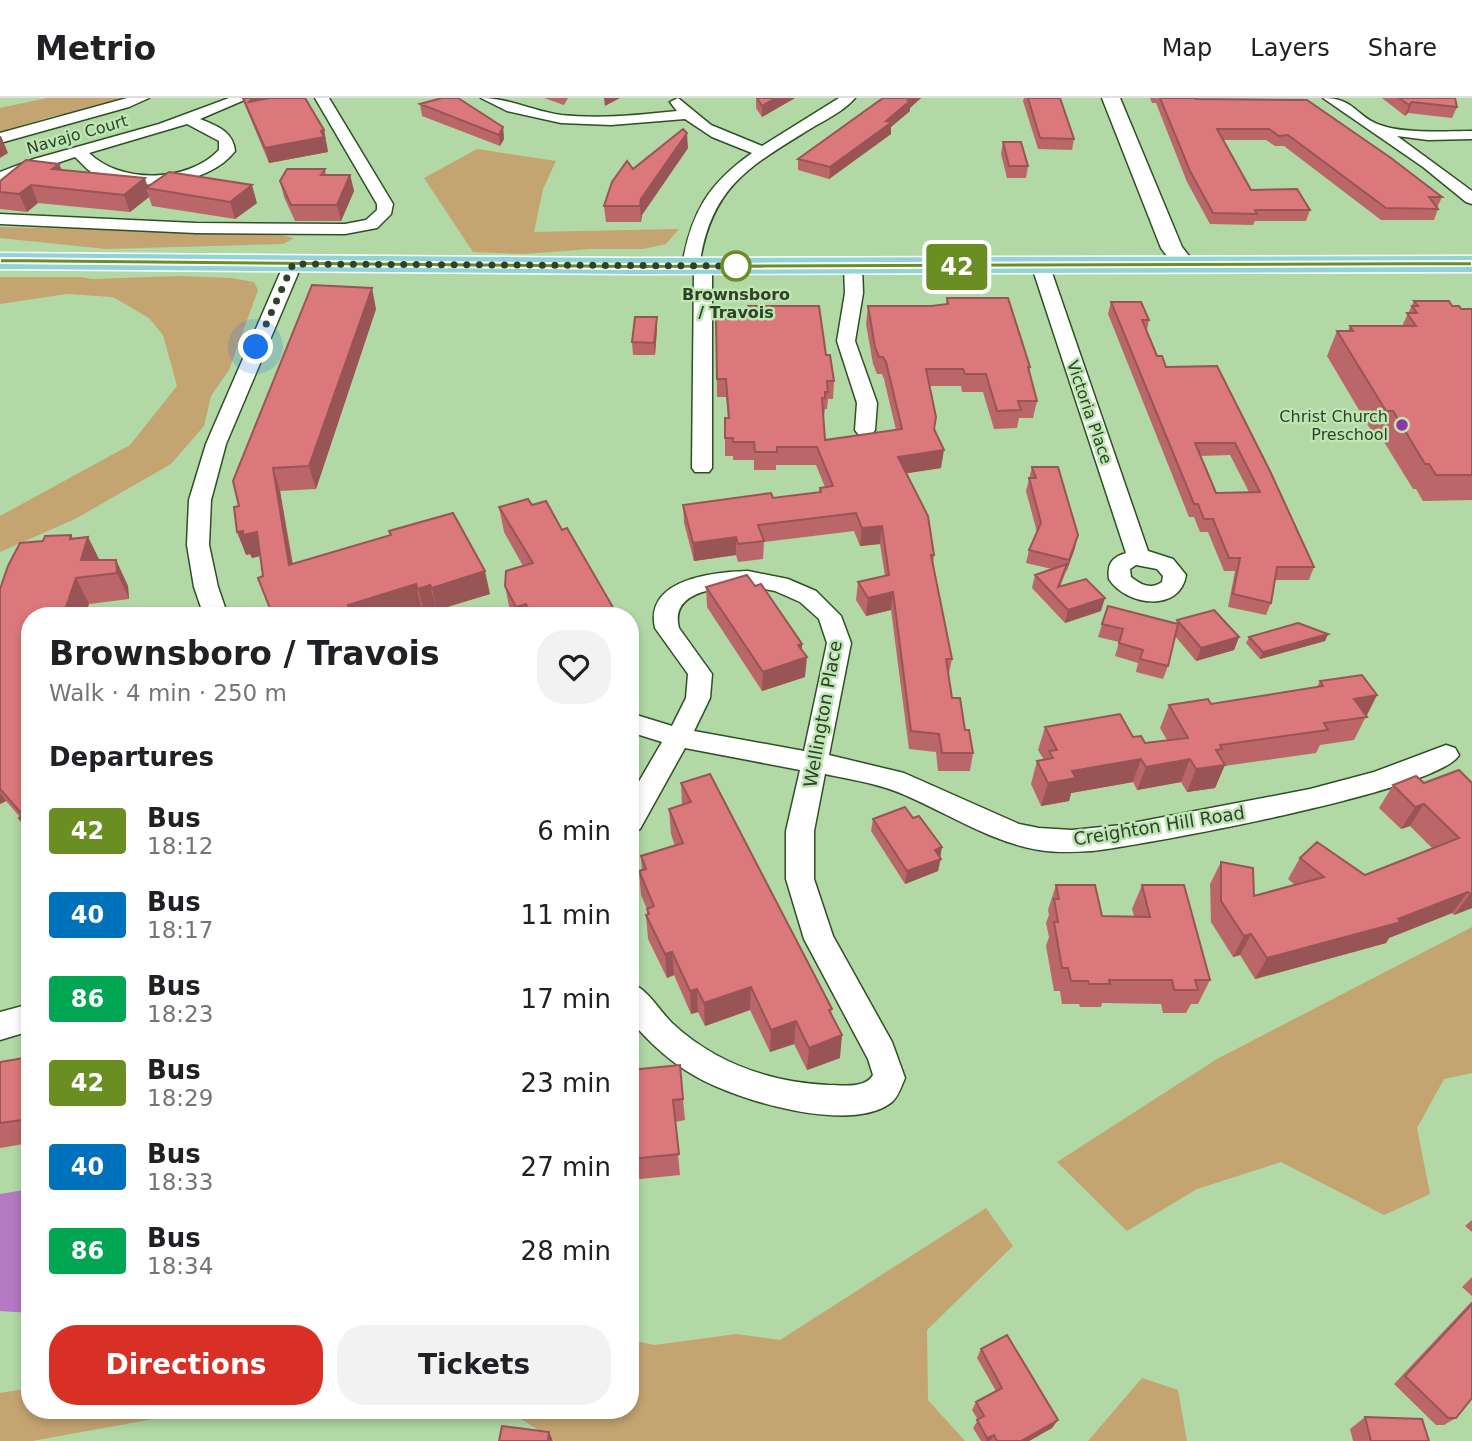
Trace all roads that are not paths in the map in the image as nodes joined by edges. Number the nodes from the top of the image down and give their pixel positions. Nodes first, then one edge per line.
1 (142, 98) edge
2 (242, 98) edge
3 (322, 98) edge
4 (488, 98) edge
5 (674, 98) edge
6 (848, 98) edge
7 (1111, 98) edge
8 (1330, 98) edge
9 (687, 114) junction
10 (188, 119) junction
11 (1376, 129) junction
12 (1472, 135) edge
13 (1428, 136) junction
14 (0, 138) edge
15 (79, 152) junction
16 (765, 152) junction
17 (1411, 153) junction
18 (0, 177) edge
19 (1472, 200) edge
20 (0, 219) edge
21 (0, 261) edge
22 (293, 264) junction
23 (1472, 264) edge
24 (705, 266) junction
25 (853, 267) junction
26 (1041, 267) junction
27 (1186, 267) junction
28 (865, 430) dead end
29 (702, 467) dead end
30 (1139, 557) dead end
31 (213, 607) edge
32 (639, 725) edge
33 (677, 736) junction
34 (1446, 755) dead end
35 (815, 764) junction
36 (639, 805) edge
37 (639, 1007) edge
38 (21, 1020) edge
39 (0, 1026) edge

1 - 14 street
2 - 10 street, Navajo Court
3 - 20 street
4 - 9 street
5 - 9 street
6 - 16 street
7 - 27 street
8 - 11 street
9 - 16 street
10 - 15 street, Navajo Court
10 - 15 street
11 - 13 street
11 - 17 street
12 - 13 street
13 - 17 street
15 - 18 street, Navajo Court
16 - 24 street
17 - 19 street
21 - 22 main road
22 - 24 main road
22 - 31 street
23 - 27 main road
24 - 25 main road
24 - 29 street
25 - 26 main road
25 - 28 street
26 - 27 main road
26 - 30 street, Victoria Place
32 - 33 street, Creighton Hill Road
33 - 35 street, Creighton Hill Road
33 - 35 street, Wellington Place
33 - 36 street
34 - 35 street, Creighton Hill Road
35 - 37 street, Wellington Place
38 - 39 street

